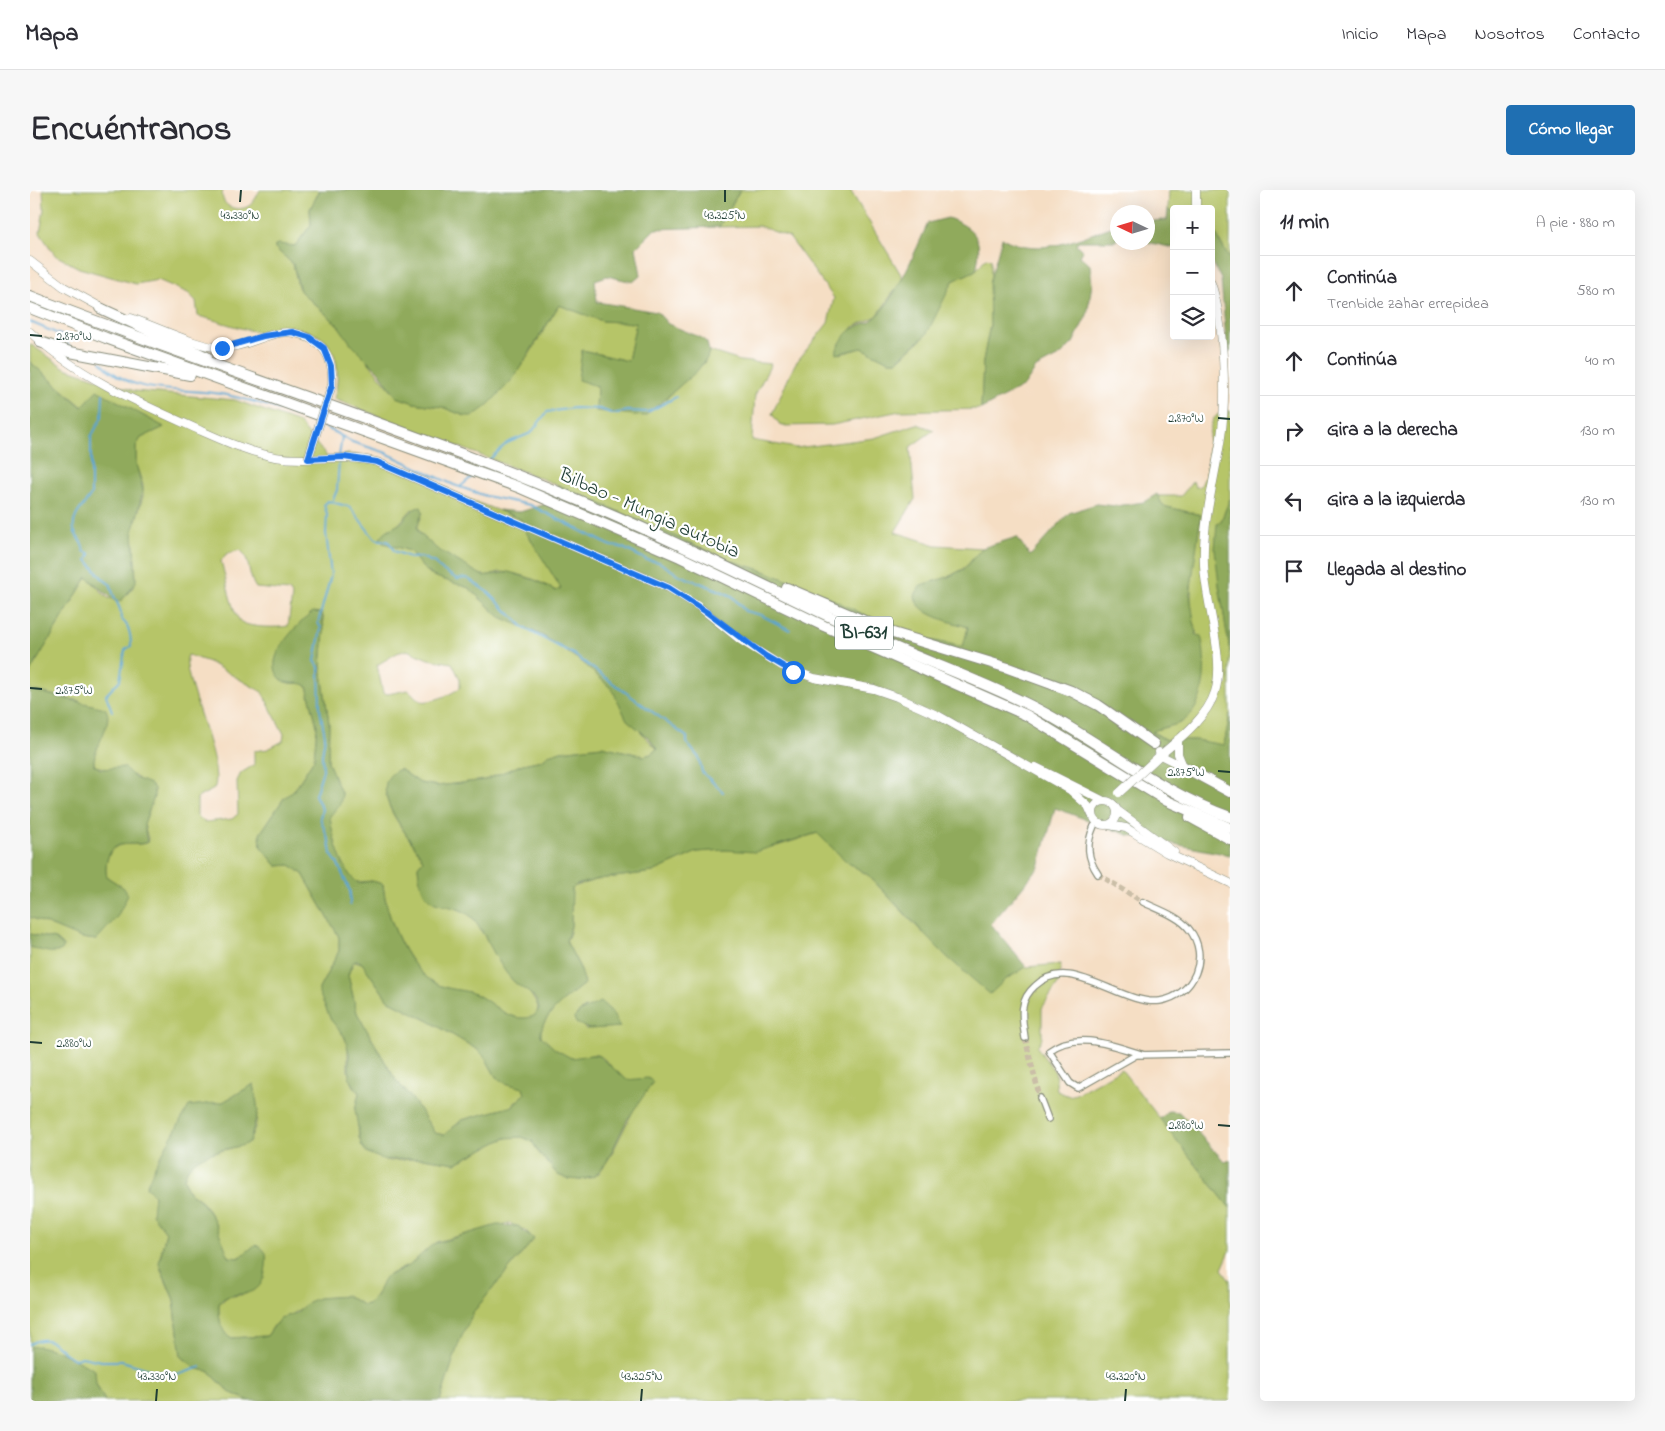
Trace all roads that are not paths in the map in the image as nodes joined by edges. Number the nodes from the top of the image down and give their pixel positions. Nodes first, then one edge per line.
1 (1196, 190) edge
2 (1196, 205) edge
3 (30, 261) edge
4 (1214, 295) edge
5 (30, 296) edge
6 (30, 308) edge
7 (100, 308) junction
8 (30, 332) edge
9 (40, 342) junction
10 (235, 371) junction
11 (209, 376) junction
12 (308, 459) junction
13 (724, 566) junction
14 (1178, 739) junction
15 (1154, 744) junction
16 (1159, 756) junction
17 (1013, 758) junction
18 (1184, 767) junction
19 (1230, 792) edge
20 (1119, 793) junction
21 (1103, 800) junction
22 (1167, 801) junction
23 (1116, 808) junction
24 (1092, 815) junction
25 (1230, 818) edge
26 (1109, 824) junction
27 (1094, 826) dead end
28 (1230, 828) edge
29 (1230, 839) edge
30 (1190, 864) junction
31 (1098, 874) tunnel mouth
32 (1230, 883) edge
33 (1143, 902) tunnel mouth
34 (1025, 1038) tunnel mouth
35 (1230, 1053) edge
36 (1144, 1055) junction
37 (1040, 1098) tunnel mouth
38 (1048, 1119) dead end

1 - 2 street
3 - 7 street
4 - 14 street
5 - 10 highway, Bilbao - Mungia autobia / BI-631
6 - 11 highway, Bilbao - Mungia autobia / BI-631
7 - 10 highway
7 - 12 street, bridge
8 - 9 street
9 - 11 highway
9 - 12 street
10 - 13 highway, Bilbao - Mungia autobia / BI-631
11 - 22 highway, Bilbao - Mungia autobia / BI-631
12 - 17 street
13 - 15 highway
13 - 25 highway, Bilbao - Mungia autobia / BI-631
14 - 15 street
14 - 16 street
14 - 18 street
15 - 16 street
16 - 18 street
16 - 20 street, bridge
17 - 21 street
17 - 24 street
18 - 19 highway
20 - 21 street
20 - 23 street
21 - 23 street
21 - 24 street
22 - 28 highway, Bilbao - Mungia autobia / BI-631
22 - 29 highway
23 - 26 street
23 - 30 street
24 - 26 street
26 - 30 street
27 - 31 street
30 - 32 street
33 - 34 street
35 - 36 street
36 - 36 street
37 - 38 street

